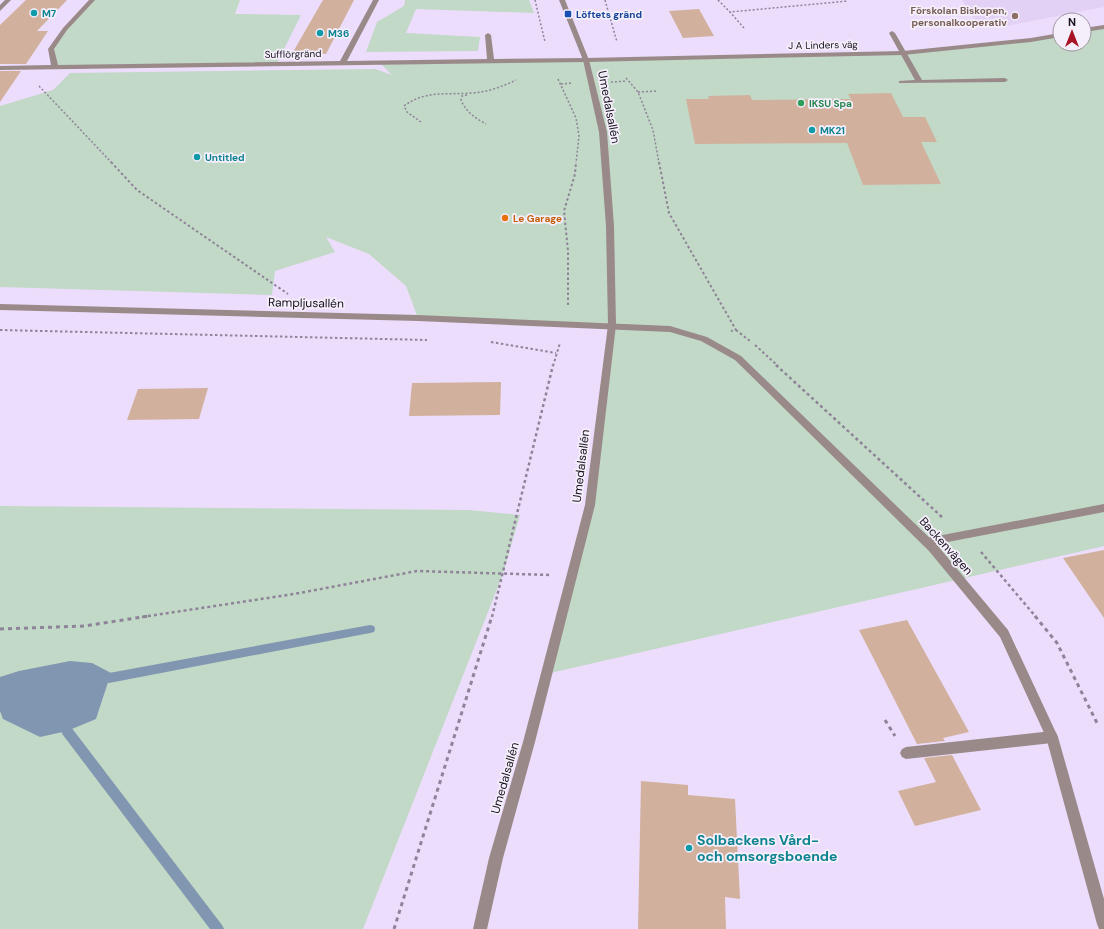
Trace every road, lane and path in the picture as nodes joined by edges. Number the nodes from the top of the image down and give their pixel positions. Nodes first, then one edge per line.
1 (8, 0) edge
2 (92, 0) edge
3 (376, 0) edge
4 (535, 0) edge
5 (562, 0) edge
6 (605, 0) edge
7 (718, 0) edge
8 (848, 1) dead end
9 (0, 10) edge
10 (730, 12) junction
11 (1104, 27) edge
12 (744, 28) dead end
13 (1092, 29) edge
14 (892, 34) dead end
15 (488, 35) dead end
16 (1052, 36) edge
17 (903, 53) junction
18 (621, 59) junction
19 (549, 60) junction
20 (586, 60) junction
21 (538, 61) junction
22 (491, 62) junction
23 (342, 64) junction
24 (55, 67) junction
25 (0, 68) edge
26 (1005, 80) dead end
27 (901, 82) dead end
28 (920, 82) junction
29 (658, 91) dead end
30 (638, 92) junction
31 (469, 93) junction
32 (421, 122) dead end
33 (486, 124) dead end
34 (0, 307) edge
35 (318, 315) junction
36 (567, 324) junction
37 (612, 325) junction
38 (0, 330) edge
39 (704, 339) junction
40 (428, 340) dead end
41 (489, 342) dead end
42 (556, 353) junction
43 (1104, 508) edge
44 (927, 542) junction
45 (503, 574) junction
46 (571, 576) junction
47 (0, 629) edge
48 (1052, 737) junction
49 (906, 753) dead end
50 (1104, 924) edge
51 (394, 929) edge
52 (480, 929) edge

1 - 9 street
2 - 24 street
3 - 23 street
4 - 19 path
5 - 20 street, Umedalsallén
6 - 18 path
7 - 10 path
8 - 10 path
10 - 12 path
11 - 13 street
14 - 17 street
15 - 22 street
16 - 17 street, J A Linders väg
17 - 18 street, J A Linders väg
17 - 28 street
18 - 20 street, J A Linders väg
18 - 30 path
19 - 20 street, Sufflörgränd
19 - 21 street, Sufflörgränd
19 - 36 path
20 - 37 street, Umedalsallén
21 - 22 street, Sufflörgränd
21 - 31 path
22 - 23 street, Sufflörgränd
23 - 24 street, Sufflörgränd
24 - 25 street, Sufflörgränd
24 - 35 path
26 - 28 street
27 - 28 street
29 - 30 path
30 - 39 path
31 - 32 path
31 - 33 path
34 - 35 street, Rampljusallén
35 - 36 street, Rampljusallén
36 - 37 street, Rampljusallén
36 - 42 path
37 - 39 street, Backenvägen
37 - 46 street, Umedalsallén
38 - 40 path
39 - 44 street, Backenvägen
41 - 42 path
42 - 45 path
43 - 44 street
44 - 48 street, Backenvägen
45 - 46 path
45 - 47 path
45 - 51 path
46 - 52 street, Umedalsallén
48 - 49 street
48 - 50 street, Backenvägen

